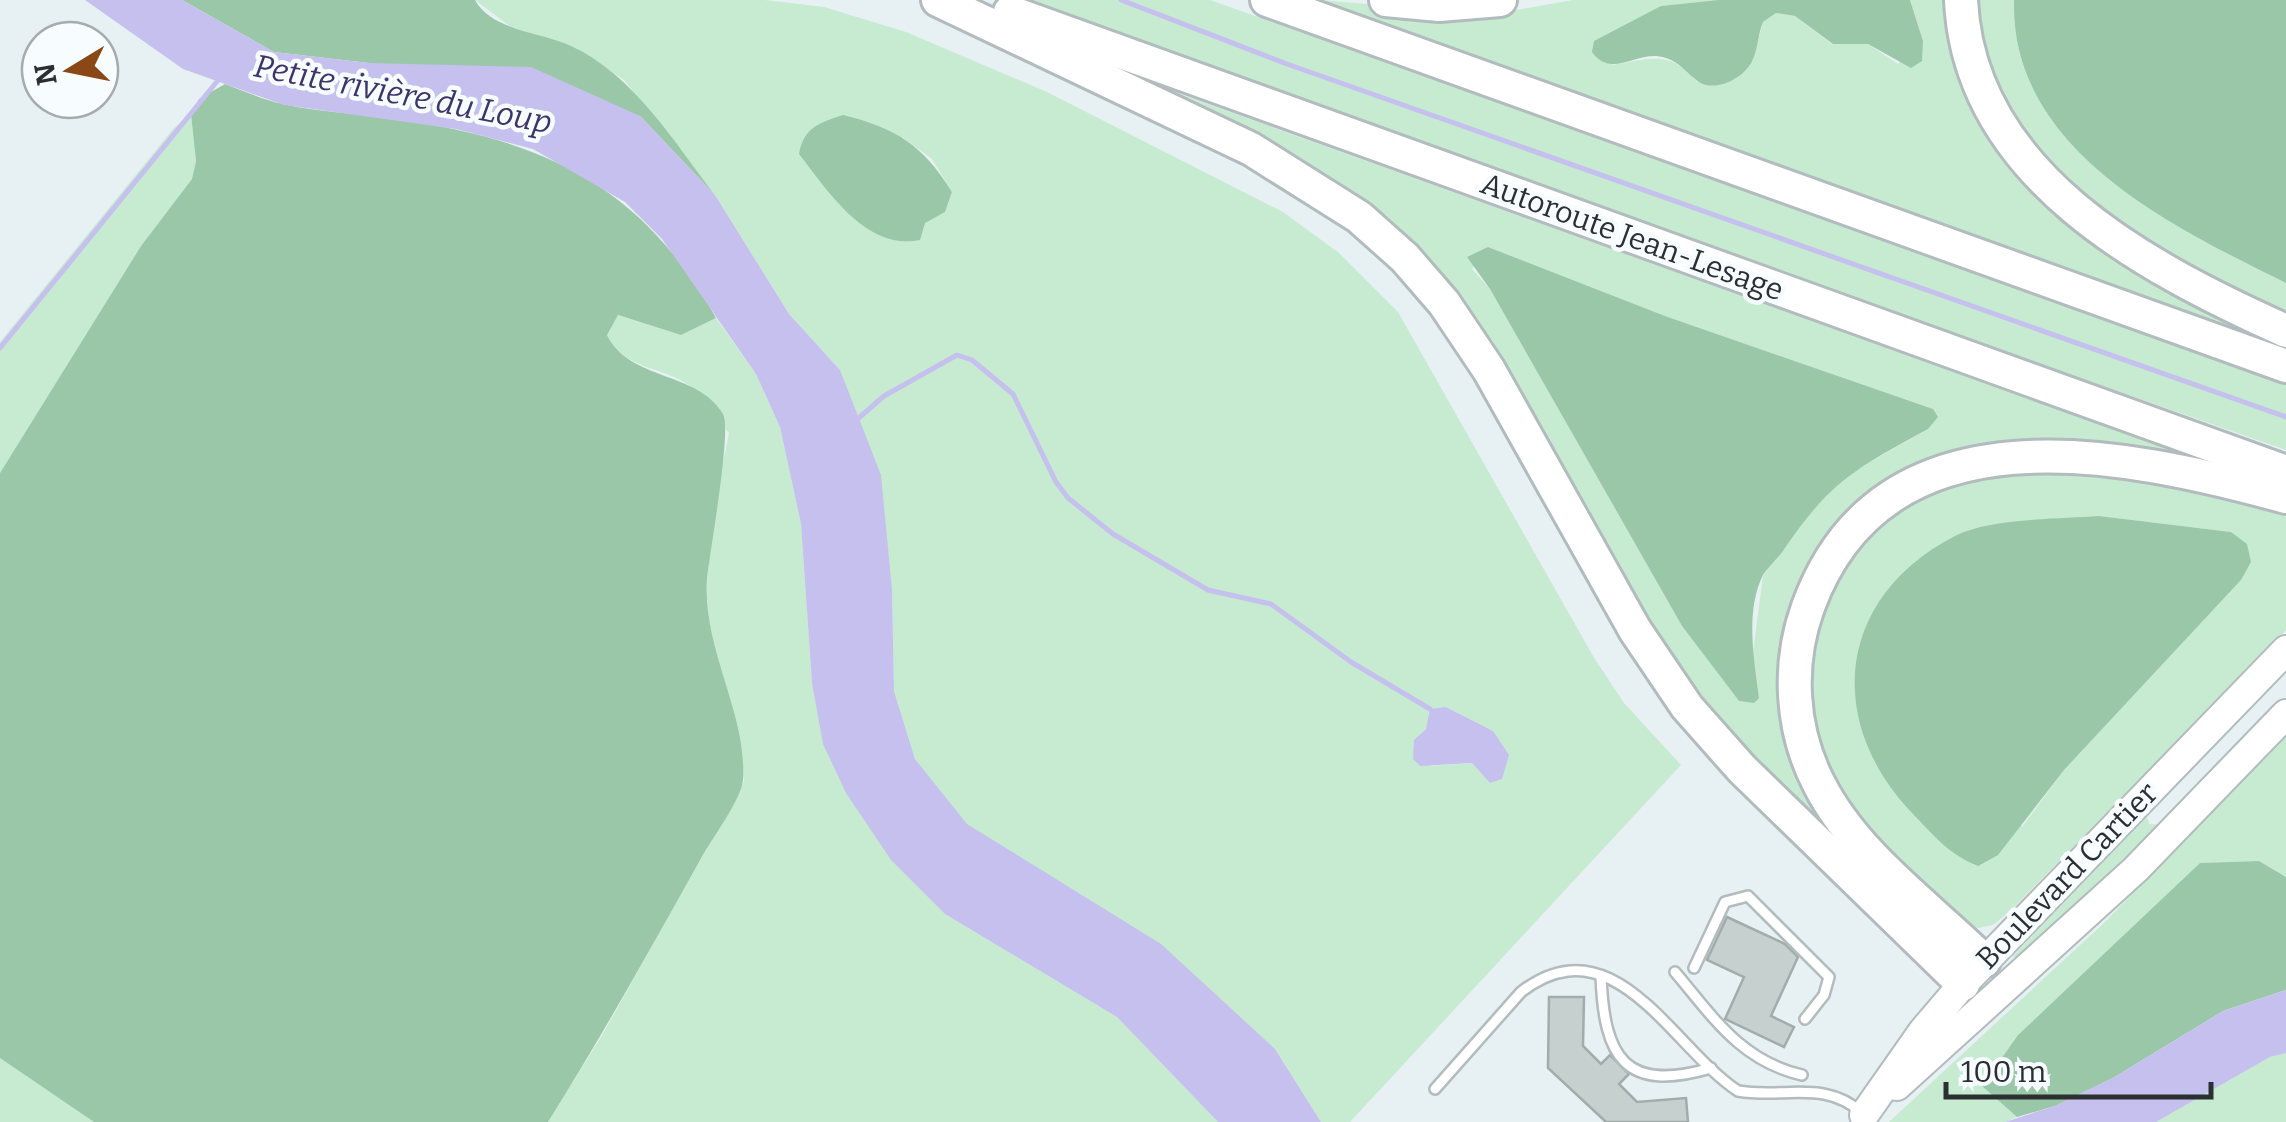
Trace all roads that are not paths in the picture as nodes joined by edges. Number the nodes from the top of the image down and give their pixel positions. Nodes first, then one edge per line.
1 (938, 0) edge
2 (978, 0) edge
3 (1267, 0) edge
4 (1386, 0) edge
5 (1500, 0) edge
6 (1962, 0) edge
7 (2286, 331) edge
8 (2286, 366) edge
9 (2286, 472) edge
10 (2286, 497) edge
11 (2286, 650) edge
12 (2286, 714) edge
13 (1694, 968) dead end
14 (1674, 972) dead end
15 (1601, 976) junction
16 (1978, 984) junction
17 (1804, 1019) dead end
18 (1711, 1068) junction
19 (1802, 1074) dead end
20 (1435, 1089) dead end
21 (1861, 1119) edge

1 - 16 highway
2 - 9 highway, Autoroute Jean-Lesage
3 - 8 highway
4 - 5 highway
6 - 7 highway
10 - 16 highway
11 - 16 main road, Boulevard Cartier
12 - 16 main road, Boulevard Cartier
13 - 17 lane
14 - 19 lane
15 - 18 lane
15 - 18 lane
15 - 20 lane
16 - 21 main road, Boulevard Cartier
18 - 21 lane

